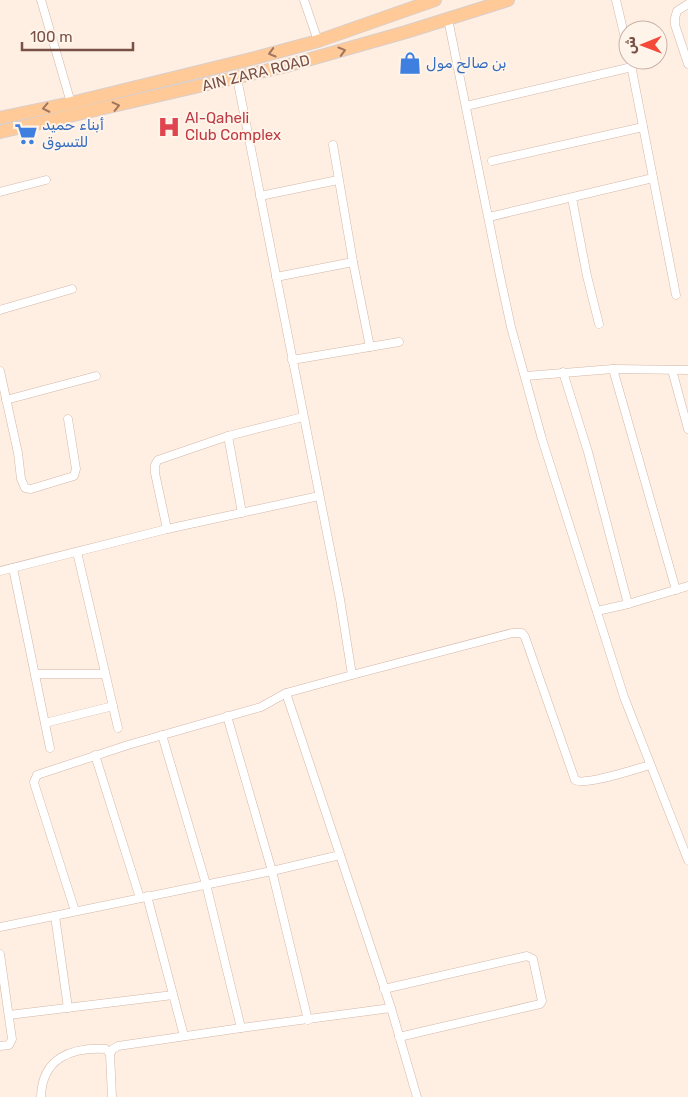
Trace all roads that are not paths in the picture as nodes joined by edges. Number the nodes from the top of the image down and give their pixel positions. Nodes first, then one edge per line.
1 (41, 0) edge
2 (304, 0) edge
3 (435, 0) edge
4 (508, 0) edge
5 (616, 0) edge
6 (688, 4) edge
7 (398, 13) junction
8 (448, 19) junction
9 (621, 20) edge
10 (406, 32) junction
11 (318, 40) junction
12 (688, 64) edge
13 (618, 67) edge
14 (632, 70) edge
15 (237, 78) junction
16 (72, 103) junction
17 (466, 106) junction
18 (0, 118) edge
19 (643, 127) junction
20 (0, 132) edge
21 (333, 145) dead end
22 (492, 161) dead end
23 (653, 178) junction
24 (46, 180) dead end
25 (338, 180) junction
26 (0, 192) edge
27 (260, 196) junction
28 (572, 198) junction
29 (489, 217) junction
30 (353, 262) junction
31 (276, 277) junction
32 (72, 288) dead end
33 (676, 296) dead end
34 (0, 310) edge
35 (599, 324) dead end
36 (400, 342) dead end
37 (370, 347) junction
38 (292, 360) junction
39 (613, 369) junction
40 (672, 370) junction
41 (688, 370) edge
42 (0, 371) edge
43 (563, 372) junction
44 (96, 376) dead end
45 (526, 376) junction
46 (2, 391) edge
47 (6, 400) junction
48 (303, 418) junction
49 (68, 419) dead end
50 (688, 429) edge
51 (228, 436) junction
52 (319, 496) junction
53 (242, 513) junction
54 (167, 530) junction
55 (77, 552) junction
56 (13, 568) junction
57 (0, 570) edge
58 (688, 586) edge
59 (676, 590) junction
60 (628, 604) junction
61 (597, 611) junction
62 (35, 674) junction
63 (105, 674) junction
64 (352, 675) junction
65 (286, 693) junction
66 (113, 706) junction
67 (228, 716) junction
68 (45, 723) junction
69 (118, 728) dead end
70 (162, 735) junction
71 (50, 748) dead end
72 (95, 755) junction
73 (650, 766) junction
74 (340, 855) junction
75 (688, 860) edge
76 (272, 872) junction
77 (206, 884) junction
78 (144, 897) junction
79 (75, 911) junction
80 (55, 916) junction
81 (0, 927) edge
82 (0, 954) edge
83 (384, 989) junction
84 (173, 995) junction
85 (68, 1008) junction
86 (390, 1008) junction
87 (9, 1015) junction
88 (308, 1020) junction
89 (241, 1028) junction
90 (184, 1036) junction
91 (400, 1037) junction
92 (0, 1046) edge
93 (110, 1054) junction
94 (41, 1097) edge
95 (112, 1097) edge
96 (418, 1097) edge

1 - 16 street
2 - 11 street
3 - 7 main road, AIN ZARA ROAD
4 - 8 main road, AIN ZARA ROAD
5 - 9 street
6 - 12 street
7 - 10 main road
7 - 11 main road, AIN ZARA ROAD
8 - 10 main road, AIN ZARA ROAD
8 - 17 street
15 -> 10 main road, AIN ZARA ROAD
11 -> 16 main road, AIN ZARA ROAD
13 - 17 street
14 - 19 street
20 -> 15 main road, AIN ZARA ROAD
15 - 27 street
16 -> 18 main road, AIN ZARA ROAD
17 - 29 street
19 - 22 street
19 - 23 street
21 - 25 street
23 - 28 street
23 - 33 street
24 - 26 street
25 - 27 street
25 - 30 street
27 - 31 street
28 - 29 street
28 - 35 street
29 - 45 street
30 - 31 street
30 - 37 street
31 - 38 street
32 - 34 street
36 - 37 street
37 - 38 street
38 - 48 street
39 - 40 street
39 - 43 street
39 - 59 street
40 - 41 street
40 - 50 street
42 - 46 street
43 - 45 street
43 - 60 street
44 - 47 street
45 - 61 street
46 - 47 street
47 - 49 street
48 - 51 street
48 - 52 street
51 - 53 street
51 - 54 street
52 - 53 street
52 - 64 street
53 - 54 street
54 - 55 street
55 - 56 street
55 - 63 street
56 - 57 street
56 - 62 street
58 - 59 street
59 - 60 street
60 - 61 street
61 - 73 street
62 - 63 street
62 - 68 street
63 - 66 street
64 - 65 street
64 - 73 street
65 - 67 street
65 - 74 street
66 - 68 street
66 - 69 street
67 - 70 street
67 - 76 street
68 - 71 street
70 - 72 street
70 - 77 street
72 - 78 street
72 - 79 street
73 - 75 street
74 - 76 street
74 - 83 street
76 - 77 street
76 - 88 street
77 - 78 street
77 - 89 street
78 - 79 street
78 - 84 street
79 - 80 street
80 - 81 street
80 - 85 street
82 - 87 street
83 - 86 street
83 - 91 street
84 - 85 street
84 - 90 street
85 - 87 street
86 - 88 street
86 - 91 street
87 - 92 street
88 - 89 street
89 - 90 street
90 - 93 street
91 - 96 street
93 - 94 street
93 - 95 street

